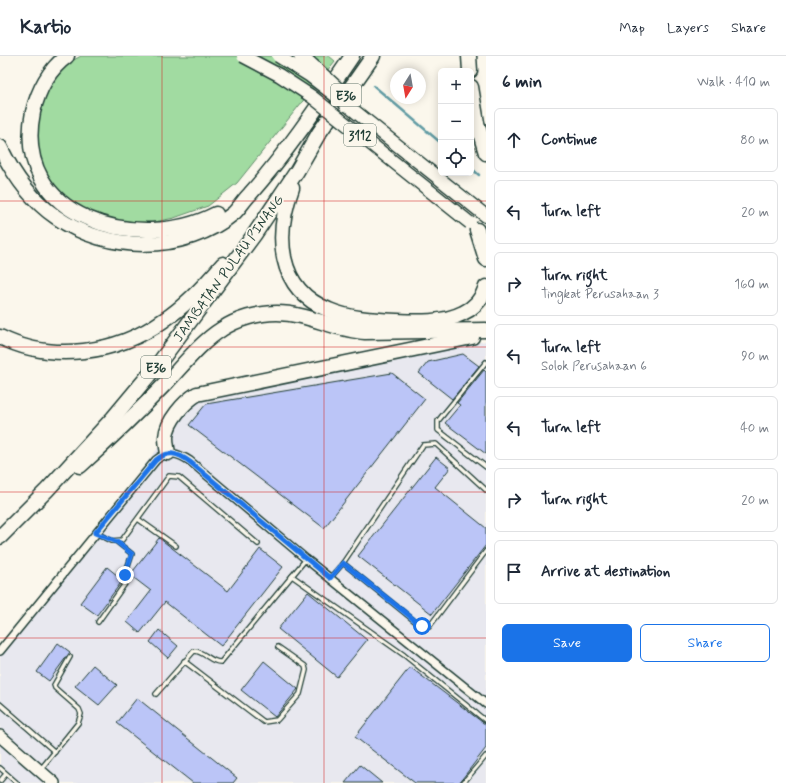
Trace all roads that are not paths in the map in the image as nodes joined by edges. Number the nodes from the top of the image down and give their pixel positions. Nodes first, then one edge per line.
1 (67, 56) edge
2 (243, 56) edge
3 (278, 56) edge
4 (301, 56) edge
5 (352, 56) edge
6 (373, 56) edge
7 (469, 56) edge
8 (470, 68) edge
9 (474, 104) edge
10 (347, 105) junction
11 (0, 147) edge
12 (486, 153) edge
13 (297, 171) junction
14 (249, 194) junction
15 (482, 212) edge
16 (478, 230) edge
17 (254, 235) junction
18 (486, 259) edge
19 (486, 287) edge
20 (486, 332) edge
21 (0, 337) edge
22 (486, 362) edge
23 (168, 453) junction
24 (486, 467) edge
25 (48, 490) junction
26 (486, 490) edge
27 (138, 519) junction
28 (95, 533) junction
29 (0, 537) edge
30 (117, 542) junction
31 (258, 544) dead end
32 (176, 546) dead end
33 (486, 551) edge
34 (306, 559) junction
35 (343, 563) junction
36 (292, 576) junction
37 (330, 578) junction
38 (98, 622) dead end
39 (278, 647) dead end
40 (0, 651) edge
41 (70, 658) dead end
42 (184, 661) junction
43 (156, 694) dead end
44 (0, 704) edge
45 (486, 704) edge
46 (486, 721) edge
47 (0, 736) edge
48 (55, 752) junction
49 (486, 756) edge
50 (0, 768) edge
51 (40, 771) junction
52 (6, 774) junction
53 (0, 781) edge
54 (16, 783) edge
55 (54, 783) edge
56 (463, 783) edge

1 - 14 highway
2 - 16 main road, 3112, bridge
3 - 10 main road, 3112, bridge
4 - 10 highway, bridge
5 - 14 highway, JAMBATAN PULAU PINANG / E36
6 - 13 highway, JAMBATAN PULAU PINANG / E36
7 - 8 highway
9 - 12 highway
10 - 15 main road, 3112
11 - 14 highway, JAMBATAN PULAU PINANG
13 - 17 highway, JAMBATAN PULAU PINANG / E36
13 - 19 highway
16 - 18 highway
17 - 21 highway
17 - 25 highway, JAMBATAN PULAU PINANG / E36
20 - 23 highway
20 - 25 highway
22 - 24 lane
23 - 28 street
23 - 34 street
25 - 29 highway, JAMBATAN PULAU PINANG / E36
26 - 35 lane
27 - 30 lane
27 - 31 lane
27 - 32 lane
28 - 30 lane
28 - 40 street
30 - 38 lane
33 - 35 lane
34 - 36 lane
34 - 37 street
35 - 37 lane
36 - 42 lane
36 - 46 lane
37 - 45 street
39 - 42 lane
41 - 48 lane
42 - 43 lane
44 - 48 lane
47 - 51 street
48 - 51 lane
49 - 56 lane
50 - 52 lane
51 - 55 street
52 - 53 lane
52 - 54 lane

